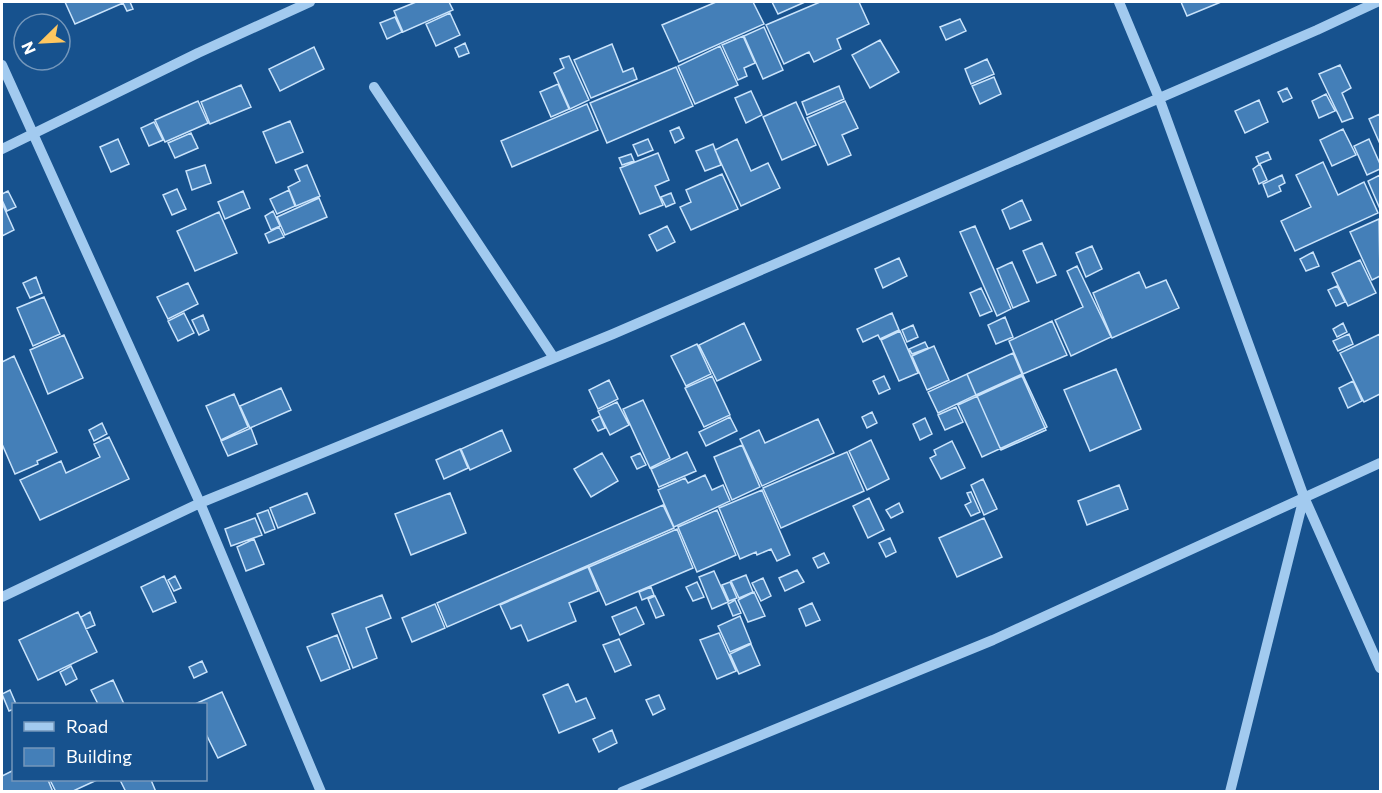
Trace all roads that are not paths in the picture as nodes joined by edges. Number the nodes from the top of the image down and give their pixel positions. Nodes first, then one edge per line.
1 (310, 2) edge
2 (1119, 2) edge
3 (1377, 2) edge
4 (2, 65) edge
5 (374, 87) dead end
6 (1159, 98) junction
7 (33, 135) junction
8 (2, 149) edge
9 (555, 358) junction
10 (1380, 464) edge
11 (1304, 497) junction
12 (200, 503) junction
13 (2, 597) edge
14 (1380, 668) edge
15 (321, 792) edge
16 (622, 792) edge
17 (1230, 792) edge

1 - 7 street
2 - 6 street
3 - 6 street
4 - 7 street
5 - 9 street
6 - 9 street
6 - 11 street
7 - 8 street
7 - 12 street
9 - 12 street
10 - 11 street
11 - 14 street
11 - 16 street
11 - 17 street
12 - 13 street
12 - 15 street

